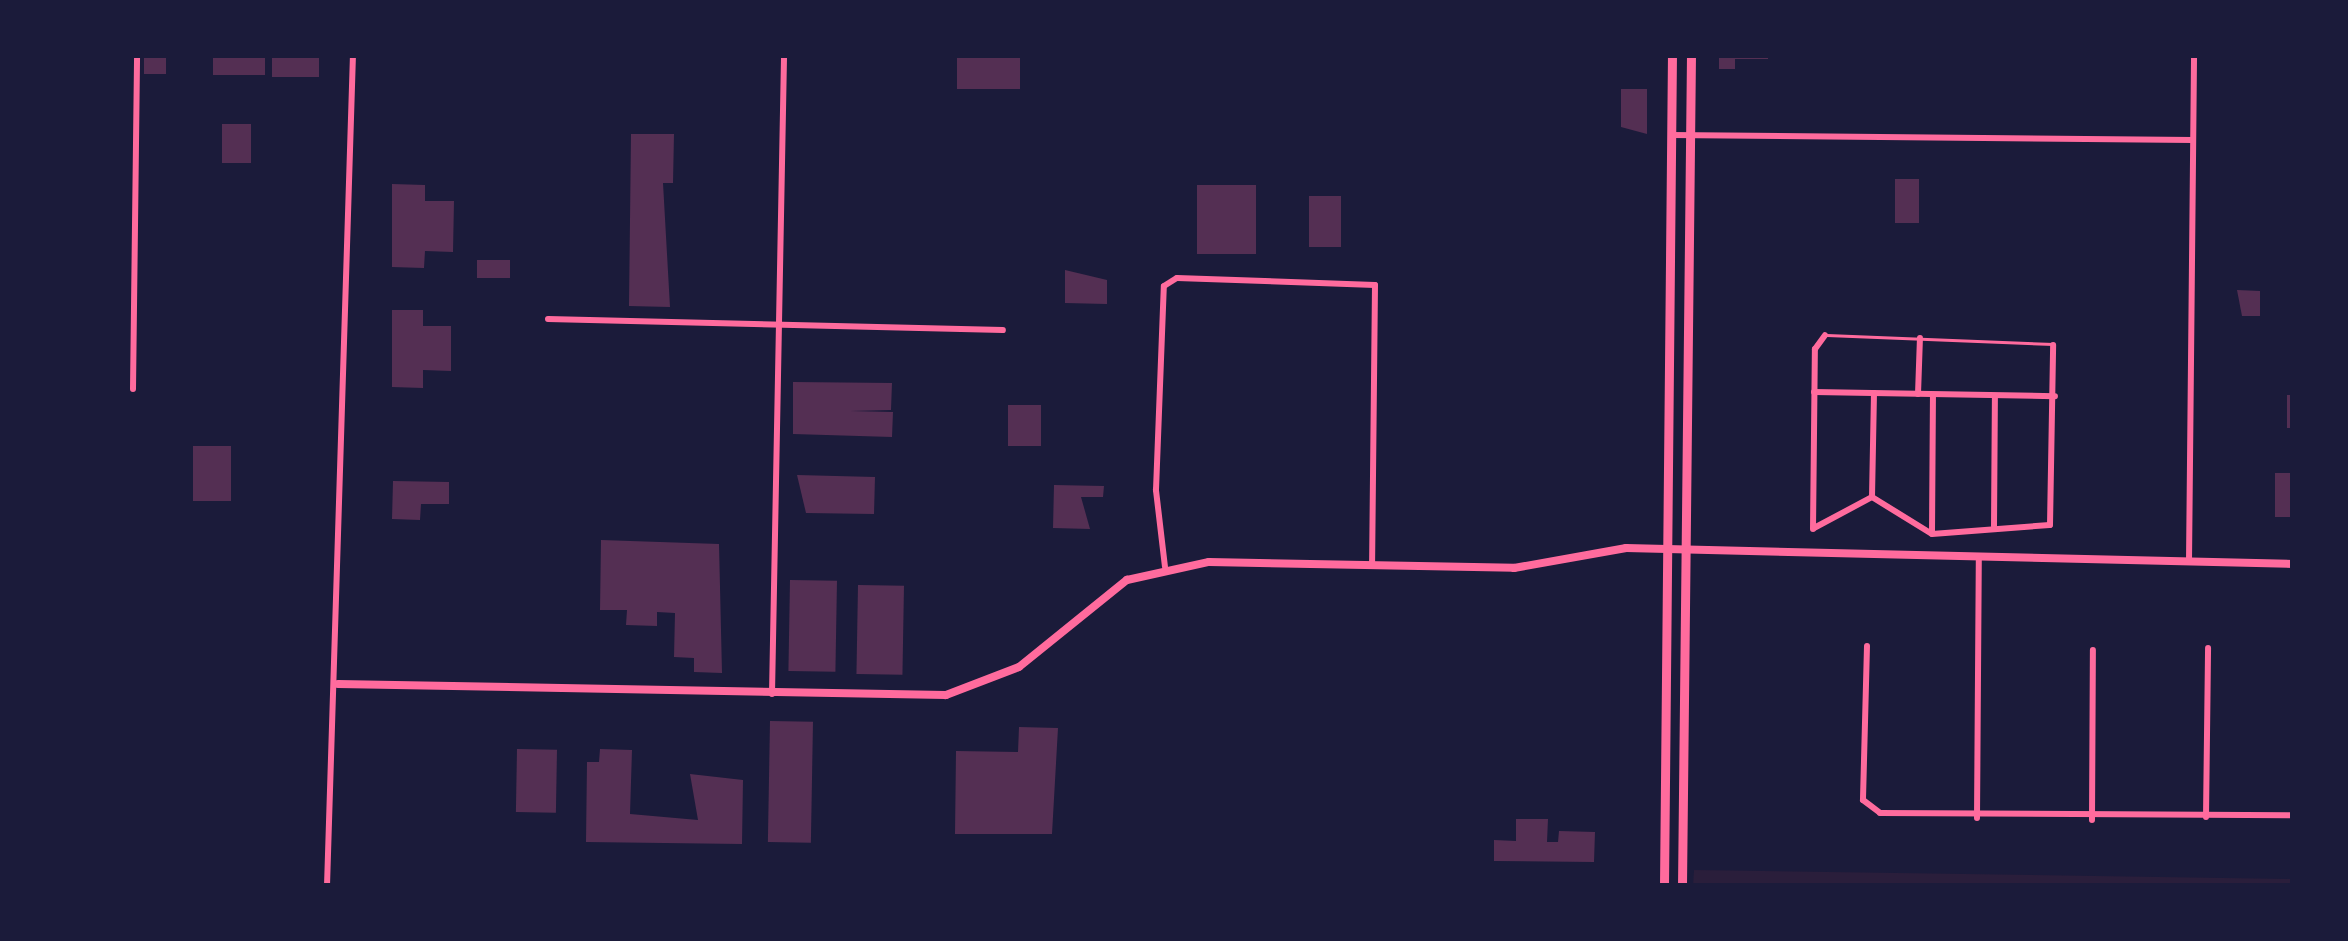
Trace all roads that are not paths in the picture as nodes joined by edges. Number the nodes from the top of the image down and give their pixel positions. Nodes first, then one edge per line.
1 (137, 55) edge
2 (352, 55) edge
3 (784, 55) edge
4 (1672, 55) edge
5 (1691, 55) edge
6 (2194, 55) edge
7 (1671, 135) junction
8 (1689, 135) junction
9 (2194, 140) junction
10 (548, 318) dead end
11 (779, 324) junction
12 (1004, 330) dead end
13 (1825, 335) joint
14 (1920, 338) junction
15 (2053, 345) joint
16 (133, 390) dead end
17 (1814, 392) junction
18 (1874, 393) junction
19 (1918, 394) junction
20 (1933, 394) junction
21 (1995, 396) junction
22 (2055, 396) junction
23 (1872, 497) junction
24 (1994, 526) junction
25 (1932, 534) junction
26 (1668, 549) junction
27 (1685, 550) junction
28 (1979, 558) junction
29 (2189, 562) junction
30 (2293, 564) edge
31 (1372, 566) junction
32 (1165, 567) junction
33 (1867, 646) dead end
34 (2208, 648) dead end
35 (2094, 650) dead end
36 (338, 684) junction
37 (772, 694) junction
38 (2293, 816) edge
39 (2206, 817) junction
40 (1977, 818) junction
41 (2092, 820) junction
42 (327, 886) edge
43 (1664, 886) edge
44 (1682, 886) edge

1 - 16 street
2 - 36 street
3 - 11 street
4 - 7 main road
5 - 8 main road
6 - 9 street
7 - 8 street
7 - 26 main road
8 - 9 street
8 - 27 main road
9 - 29 street
10 - 11 street
11 - 12 street
11 - 37 street
13 - 14 lane
13 - 17 street
14 - 15 lane
14 - 19 street
15 - 22 street
17 - 18 street
17 - 23 street
18 - 19 street
18 - 23 street
19 - 20 street
20 - 21 street
20 - 25 street
21 - 22 street
21 - 24 street
22 - 24 street
23 - 25 street
24 - 25 street
26 - 27 street
26 - 31 street
26 - 43 main road
27 - 28 street
27 - 44 main road
28 - 29 street
28 - 40 street
29 - 30 street
31 - 32 street
31 - 32 street
32 - 37 street
33 - 40 street
34 - 39 street
35 - 41 street
36 - 37 street
36 - 42 street
38 - 39 street
39 - 41 street
40 - 41 street

